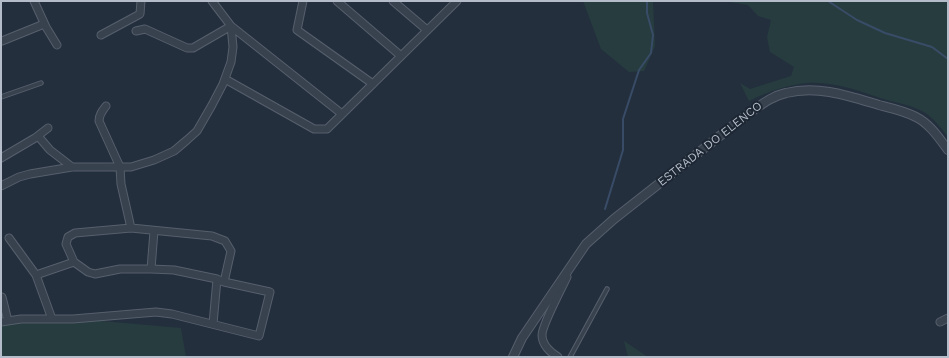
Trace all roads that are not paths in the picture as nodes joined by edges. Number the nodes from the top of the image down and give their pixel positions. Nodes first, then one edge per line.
1 (34, 1) edge
2 (141, 1) edge
3 (212, 1) edge
4 (303, 1) edge
5 (337, 1) edge
6 (393, 1) edge
7 (457, 1) edge
8 (44, 24) junction
9 (231, 26) junction
10 (427, 30) junction
11 (136, 31) dead end
12 (101, 35) dead end
13 (2, 41) dead end
14 (57, 45) dead end
15 (401, 56) junction
16 (225, 79) junction
17 (41, 84) dead end
18 (373, 84) junction
19 (1, 97) edge
20 (106, 106) dead end
21 (342, 114) junction
22 (48, 128) dead end
23 (38, 136) junction
24 (948, 150) edge
25 (1, 158) edge
26 (72, 167) junction
27 (120, 167) junction
28 (1, 186) edge
29 (131, 228) junction
30 (154, 230) junction
31 (9, 238) dead end
32 (575, 258) junction
33 (74, 262) junction
34 (151, 269) junction
35 (36, 275) junction
36 (220, 281) junction
37 (607, 289) dead end
38 (2, 297) dead end
39 (948, 318) edge
40 (52, 319) junction
41 (4, 322) edge
42 (940, 322) dead end
43 (213, 324) junction
44 (513, 357) edge
45 (558, 357) edge
46 (570, 357) edge

1 - 8 street
2 - 12 street
3 - 9 street
4 - 18 street
5 - 15 street
6 - 10 street
7 - 10 street
8 - 13 street
8 - 14 street
9 - 11 street
9 - 16 street
9 - 21 street
10 - 15 street
15 - 18 street
16 - 21 street
16 - 27 street
17 - 19 lane
18 - 21 street
20 - 27 street
22 - 23 street
23 - 25 street
23 - 26 street
24 - 32 street, ESTRADA DO ELENCO
26 - 27 street
26 - 28 street
27 - 29 street
29 - 30 street
29 - 33 street
30 - 34 street
30 - 36 street
31 - 35 street
32 - 44 street, ESTRADA DO ELENCO
32 - 45 street, ESTRADA DO ELENCO
33 - 34 street
33 - 35 street
34 - 36 street
35 - 40 street
36 - 43 street
36 - 43 street
37 - 46 lane
38 - 41 street
39 - 42 street
40 - 41 street
40 - 43 street

